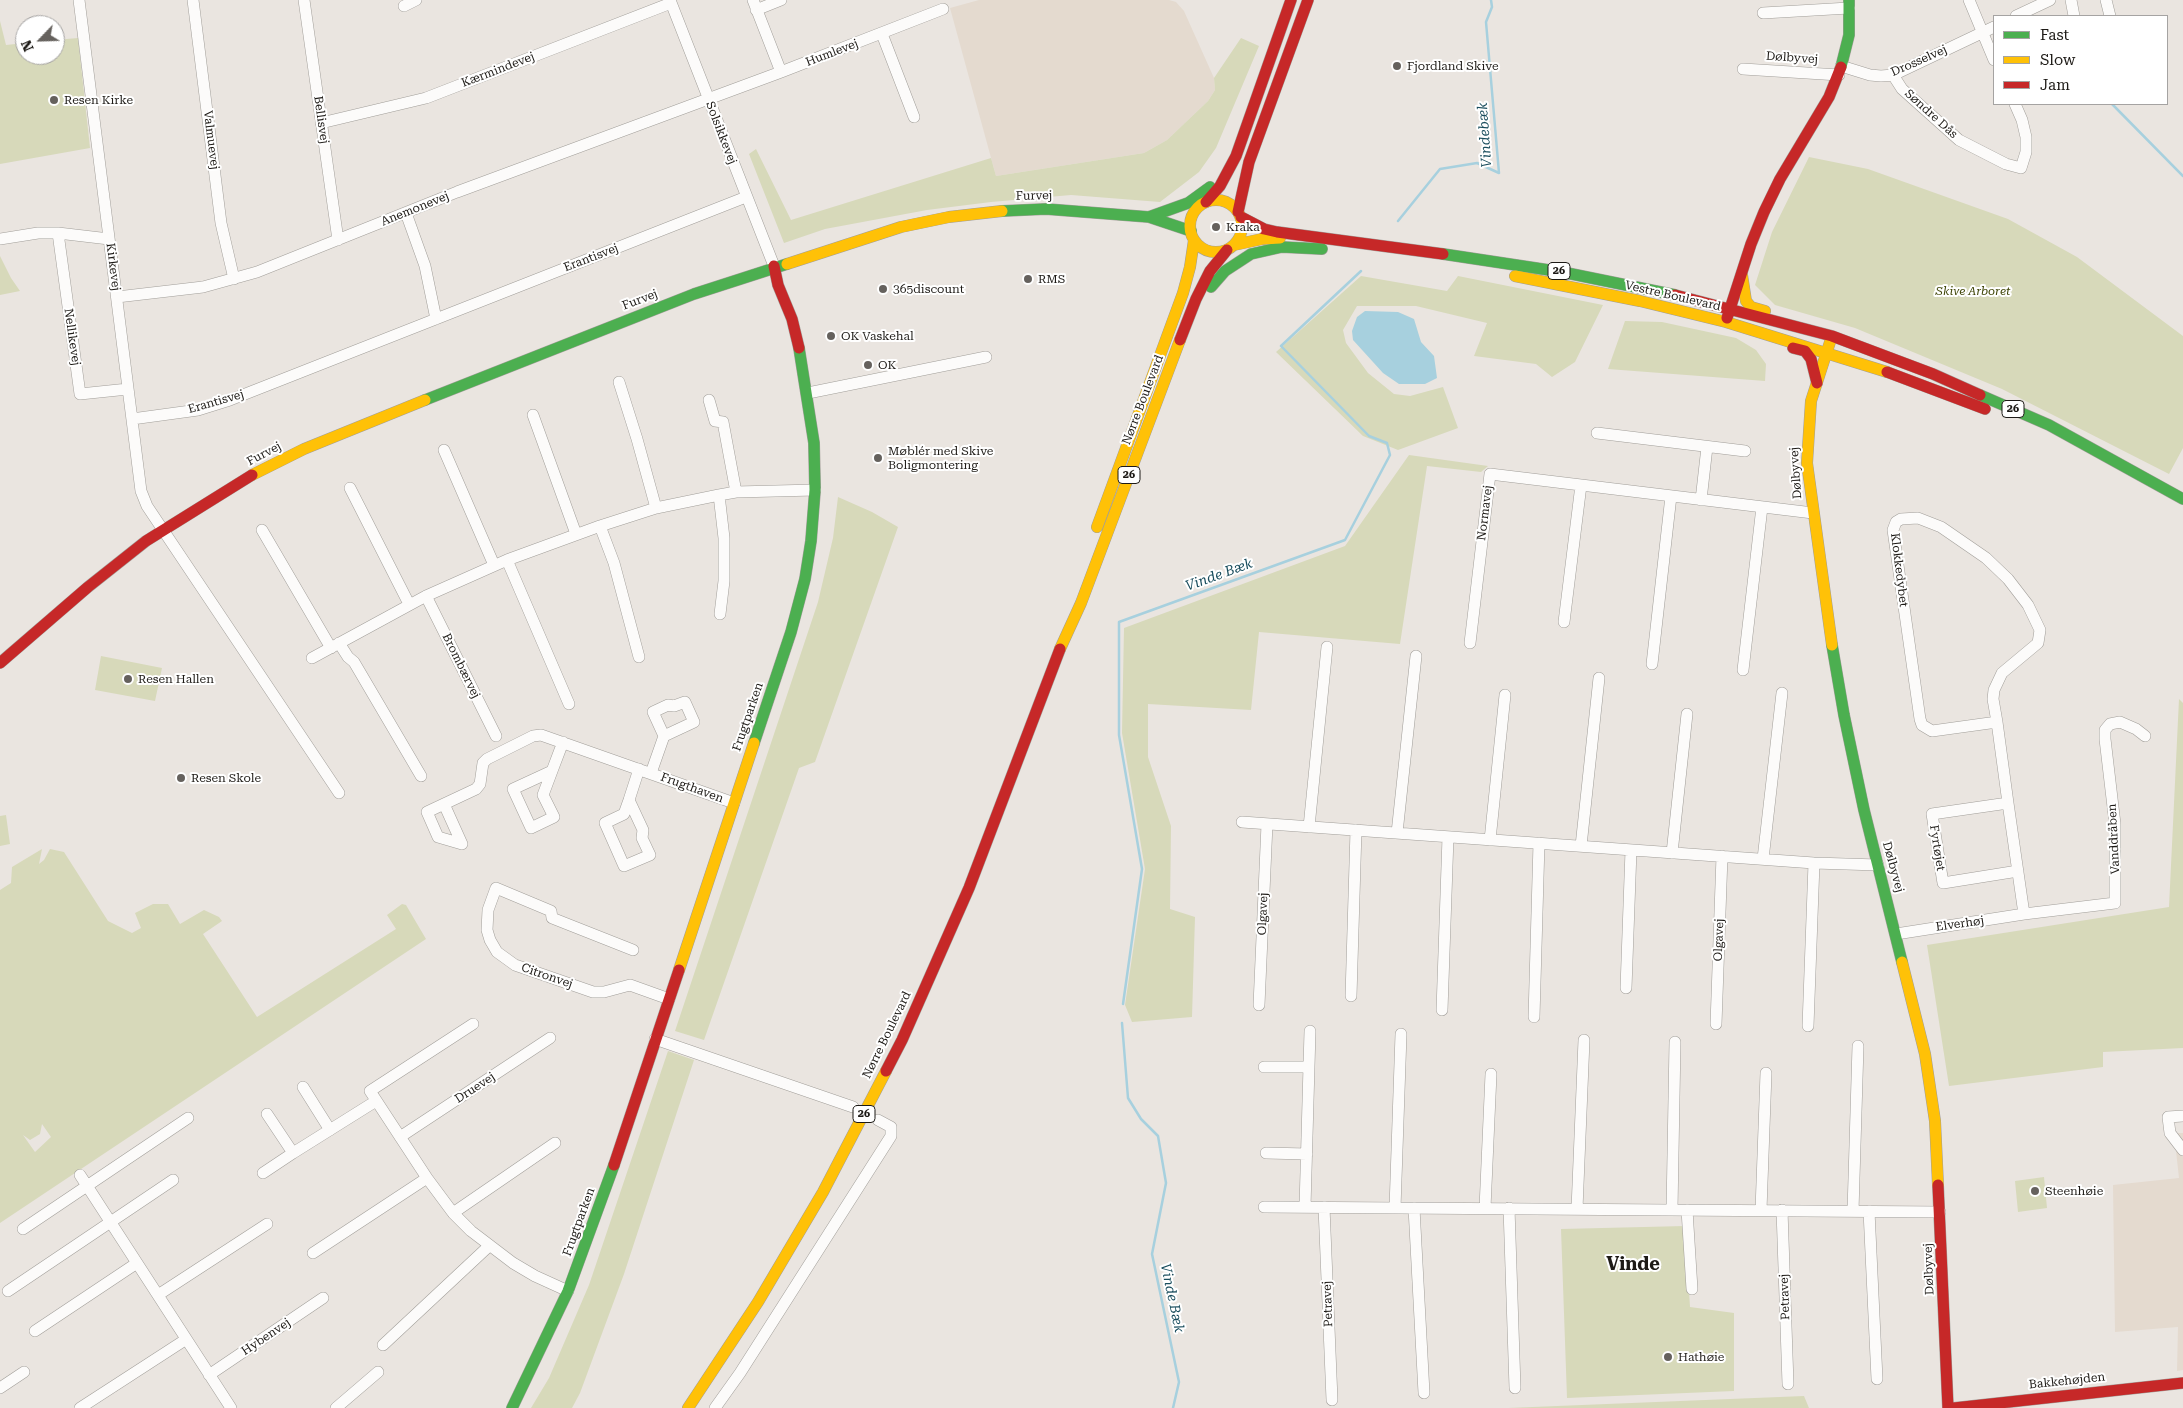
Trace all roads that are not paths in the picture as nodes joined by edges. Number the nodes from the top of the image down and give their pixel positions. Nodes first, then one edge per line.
1 (79, 0) edge
2 (192, 0) edge
3 (304, 0) edge
4 (416, 0) edge
5 (781, 0) edge
6 (1291, 0) edge
7 (1308, 0) edge
8 (1969, 0) edge
9 (2050, 0) edge
10 (2071, 0) edge
11 (2106, 0) edge
12 (670, 1) edge
13 (1849, 4) edge
14 (754, 5) edge
15 (404, 6) dead end
16 (943, 10) dead end
17 (1764, 13) dead end
18 (2018, 15) edge
19 (2074, 15) edge
20 (2110, 15) edge
21 (1993, 28) edge
22 (1982, 33) junction
23 (882, 34) junction
24 (1993, 58) edge
25 (1743, 69) dead end
26 (1840, 70) junction
27 (782, 72) junction
28 (1893, 75) junction
29 (708, 99) junction
30 (2014, 105) edge
31 (914, 117) dead end
32 (321, 122) junction
33 (1236, 156) junction
34 (746, 197) junction
35 (1202, 205) junction
36 (406, 213) junction
37 (1239, 214) junction
38 (1154, 217) junction
39 (58, 233) junction
40 (1192, 235) junction
41 (109, 238) junction
42 (0, 239) edge
43 (338, 240) junction
44 (1230, 247) junction
45 (1364, 252) junction
46 (774, 266) junction
47 (1742, 274) junction
48 (234, 280) junction
49 (117, 297) junction
50 (1732, 308) junction
51 (1696, 315) junction
52 (436, 318) junction
53 (1726, 322) junction
54 (1816, 332) junction
55 (1832, 336) junction
56 (1826, 351) junction
57 (986, 357) dead end
58 (619, 382) dead end
59 (1816, 384) junction
60 (128, 388) junction
61 (808, 393) junction
62 (1158, 398) junction
63 (709, 400) dead end
64 (533, 415) dead end
65 (132, 420) junction
66 (1597, 433) dead end
67 (1707, 446) junction
68 (2091, 448) junction
69 (444, 450) dead end
70 (1745, 451) dead end
71 (1581, 486) junction
72 (350, 488) dead end
73 (815, 490) junction
74 (736, 492) junction
75 (719, 495) junction
76 (1671, 496) junction
77 (2183, 499) edge
78 (1701, 500) junction
79 (1762, 507) junction
80 (656, 508) junction
81 (1813, 514) junction
82 (600, 526) junction
83 (163, 529) junction
84 (262, 530) dead end
85 (576, 534) junction
86 (507, 560) junction
87 (494, 566) junction
88 (426, 596) junction
89 (409, 604) junction
90 (720, 614) dead end
91 (1564, 622) dead end
92 (1470, 643) dead end
93 (335, 645) junction
94 (1327, 648) dead end
95 (1060, 649) junction
96 (1416, 656) dead end
97 (639, 657) dead end
98 (312, 658) dead end
99 (0, 663) edge
100 (1652, 664) dead end
101 (1743, 670) dead end
102 (1599, 678) dead end
103 (1782, 693) dead end
104 (1505, 695) dead end
105 (568, 704) dead end
106 (1687, 714) dead end
107 (1996, 722) junction
108 (496, 736) dead end
109 (664, 736) dead end
110 (2144, 736) dead end
111 (563, 742) junction
112 (639, 769) junction
113 (552, 771) junction
114 (651, 773) junction
115 (421, 776) dead end
116 (339, 793) dead end
117 (629, 800) junction
118 (734, 803) junction
119 (2008, 803) junction
120 (444, 804) dead end
121 (1242, 822) dead end
122 (1267, 824) junction
123 (1309, 827) junction
124 (1356, 830) junction
125 (1397, 833) junction
126 (1448, 837) junction
127 (1490, 840) junction
128 (1539, 843) junction
129 (1581, 846) junction
130 (1631, 850) junction
131 (1672, 853) junction
132 (1722, 856) junction
133 (1763, 859) junction
134 (1814, 863) junction
135 (1878, 865) junction
136 (2018, 871) junction
137 (2024, 914) junction
138 (1896, 934) junction
139 (633, 950) dead end
140 (1626, 988) dead end
141 (1351, 996) dead end
142 (669, 999) junction
143 (1259, 1005) dead end
144 (1442, 1010) dead end
145 (1534, 1017) dead end
146 (473, 1024) dead end
147 (1716, 1024) dead end
148 (1808, 1026) dead end
149 (1310, 1031) dead end
150 (1401, 1034) dead end
151 (550, 1038) dead end
152 (655, 1039) junction
153 (1584, 1040) dead end
154 (1675, 1042) dead end
155 (1858, 1046) dead end
156 (1264, 1067) dead end
157 (1309, 1067) junction
158 (1766, 1073) dead end
159 (1491, 1074) dead end
160 (303, 1087) dead end
161 (376, 1101) junction
162 (853, 1107) dead end
163 (267, 1114) dead end
164 (2183, 1116) edge
165 (188, 1118) dead end
166 (878, 1120) dead end
167 (330, 1130) junction
168 (400, 1137) junction
169 (555, 1143) dead end
170 (2183, 1150) edge
171 (293, 1153) junction
172 (1266, 1153) dead end
173 (1307, 1154) junction
174 (262, 1173) dead end
175 (80, 1175) dead end
176 (427, 1178) junction
177 (173, 1180) dead end
178 (87, 1187) junction
179 (1264, 1207) dead end
180 (1305, 1207) junction
181 (1324, 1207) junction
182 (1395, 1208) junction
183 (1414, 1208) junction
184 (1485, 1208) junction
185 (1509, 1208) junction
186 (1577, 1209) junction
187 (1672, 1210) junction
188 (1687, 1210) junction
189 (1762, 1210) junction
190 (1782, 1210) junction
191 (1853, 1211) junction
192 (1869, 1211) junction
193 (1940, 1212) junction
194 (453, 1213) junction
195 (111, 1224) junction
196 (267, 1224) dead end
197 (23, 1229) dead end
198 (489, 1246) junction
199 (313, 1253) dead end
200 (138, 1263) junction
201 (1692, 1289) dead end
202 (8, 1291) dead end
203 (568, 1291) junction
204 (158, 1295) junction
205 (323, 1298) dead end
206 (34, 1331) dead end
207 (185, 1340) junction
208 (383, 1345) dead end
209 (24, 1372) dead end
210 (378, 1372) dead end
211 (209, 1375) junction
212 (1878, 1378) dead end
213 (2183, 1383) edge
214 (1788, 1384) dead end
215 (0, 1388) edge
216 (1515, 1388) dead end
217 (1424, 1393) dead end
218 (1332, 1400) dead end
219 (80, 1408) edge
220 (230, 1408) edge
221 (336, 1408) edge
222 (512, 1408) edge
223 (688, 1408) edge
224 (715, 1408) edge
225 (1948, 1408) edge
226 (1954, 1408) edge

1 - 41 street, Kirkevej
2 - 48 street, Valmuevej
3 - 32 street, Bellisvej
4 - 15 street
5 - 14 street
6 - 33 main road
7 - 37 main road
8 - 22 street
9 - 18 street
10 - 19 street
11 - 20 street
12 - 29 street, Solsikkevej
12 - 32 street, Kærmindevej
13 - 17 street
13 - 26 main road
14 - 27 street
16 - 23 street, Humlevej
21 - 22 street, Drosselvej
22 - 24 street
22 - 28 street, Drosselvej
23 - 27 street, Humlevej
23 - 31 street
25 - 26 street, Dølbyvej
26 - 28 street, Drosselvej
26 - 47 main road
27 - 29 street, Humlevej
28 - 30 street, Søndre Dås
29 - 34 street, Solsikkevej
29 - 36 street, Anemonevej
32 - 43 street, Bellisvej
33 - 35 main road
33 - 38 main road
34 - 46 street, Solsikkevej
34 - 52 street, Erantisvej
35 - 37 main road, 26
35 - 38 main road, Furvej
35 - 40 main road, 26
36 - 43 street, Anemonevej
36 - 52 street
37 - 44 main road, 26
37 - 50 main road, Vestre Boulevard / 26
38 - 40 main road, Furvej
38 - 46 main road, Furvej
39 - 41 street
39 - 42 street
39 - 60 street, Nellikevej
40 - 44 main road, 26
40 - 95 main road, Nørre Boulevard / 26
41 - 49 street, Kirkevej
43 - 48 street, Anemonevej
44 - 45 main road, Vestre Boulevard / 26
44 - 62 main road, Nørre Boulevard / 26
45 - 51 main road, Vestre Boulevard / 26
45 - 62 main road, 26
46 - 61 main road, Frugtparken
46 - 83 main road, Furvej
47 - 50 main road
47 - 54 main road
48 - 49 street, Anemonevej
49 - 60 street, Kirkevej
50 - 53 main road
50 - 54 main road, Vestre Boulevard / 26
51 - 53 main road, Vestre Boulevard / 26
51 - 59 main road
52 - 65 street, Erantisvej
53 - 56 main road, Vestre Boulevard / 26
54 - 55 main road, Vestre Boulevard / 26
55 - 56 main road, Dølbyvej
55 - 68 main road, Vestre Boulevard / 26
56 - 59 main road, Dølbyvej
56 - 68 main road, Vestre Boulevard / 26
57 - 61 street
58 - 80 street
59 - 81 main road, Dølbyvej
60 - 65 street, Kirkevej
61 - 73 main road, Frugtparken
62 - 95 main road, Nørre Boulevard / 26
63 - 74 street
64 - 85 street
65 - 83 street, Kirkevej
66 - 67 street
67 - 70 street
67 - 78 street
68 - 77 main road, Vestre Boulevard / 26
69 - 87 street
71 - 76 street, Normavej
71 - 91 street
71 - 92 street, Normavej
72 - 89 street
73 - 74 street
73 - 118 main road, Frugtparken
74 - 75 street
75 - 80 street
75 - 90 street
76 - 78 street, Normavej
76 - 100 street
78 - 79 street, Normavej
79 - 81 street, Normavej
79 - 101 street
80 - 82 street
81 - 135 main road, Dølbyvej
82 - 85 street
82 - 97 street
83 - 99 main road, Furvej
83 - 116 street
84 - 93 street
85 - 86 street
86 - 87 street
86 - 105 street
87 - 88 street
88 - 89 street
88 - 108 street, Brombærvej
89 - 93 street
93 - 98 street
93 - 115 street
94 - 123 street
95 - 223 main road, Nørre Boulevard / 26
96 - 125 street
102 - 129 street
103 - 133 street
104 - 127 street
106 - 131 street
107 - 107 street, Klokkedybet
107 - 119 street, Klokkedybet
109 - 114 street, Frugthaven
110 - 137 street, Vanddråben
111 - 112 street, Frugthaven
111 - 113 street
111 - 120 street, Frugthaven
112 - 114 street, Frugthaven
112 - 117 street
113 - 113 street
114 - 118 street, Frugthaven
117 - 117 street
118 - 142 main road, Frugtparken
119 - 136 street, Klokkedybet
119 - 136 street, Fyrtøjet
121 - 122 street
122 - 123 street
122 - 143 street, Olgavej
123 - 124 street
124 - 125 street
124 - 141 street
125 - 126 street
126 - 127 street
126 - 144 street
127 - 128 street
128 - 129 street
128 - 145 street
129 - 130 street
130 - 131 street
130 - 140 street
131 - 132 street
132 - 133 street
132 - 147 street, Olgavej
133 - 134 street
134 - 135 street
134 - 148 street
135 - 138 main road, Dølbyvej
136 - 137 street, Klokkedybet
137 - 138 street, Elverhøj
138 - 193 main road, Dølbyvej
139 - 142 street, Citronvej
142 - 152 main road, Frugtparken
146 - 161 street
149 - 157 street
150 - 182 street
151 - 168 street, Druevej
152 - 162 street
152 - 203 main road, Frugtparken
153 - 186 street
154 - 187 street
155 - 191 street
156 - 157 street
157 - 173 street
158 - 189 street
159 - 184 street
160 - 167 street
161 - 167 street
161 - 168 street
163 - 171 street
164 - 170 street
165 - 178 street
166 - 224 street
167 - 171 street
168 - 176 street
169 - 194 street
171 - 174 street
172 - 173 street
173 - 180 street
175 - 178 street
176 - 194 street
176 - 199 street
177 - 195 street
178 - 195 street
178 - 197 street
179 - 180 street
180 - 181 street
181 - 182 street
181 - 218 street, Petravej
182 - 183 street
183 - 184 street
183 - 217 street
184 - 185 street
185 - 186 street
185 - 216 street
186 - 187 street
187 - 188 street
188 - 189 street
188 - 201 street
189 - 190 street
190 - 191 street
190 - 214 street, Petravej
191 - 192 street
192 - 193 street
192 - 212 street
193 - 225 main road, Dølbyvej
194 - 198 street
195 - 200 street
195 - 202 street
196 - 204 street
198 - 203 street
198 - 208 street
200 - 204 street
200 - 206 street
203 - 222 main road, Frugtparken
204 - 207 street
205 - 211 street, Hybenvej
207 - 211 street
207 - 219 street
209 - 215 street
210 - 221 street
211 - 220 street
213 - 226 main road, Bakkehøjden

